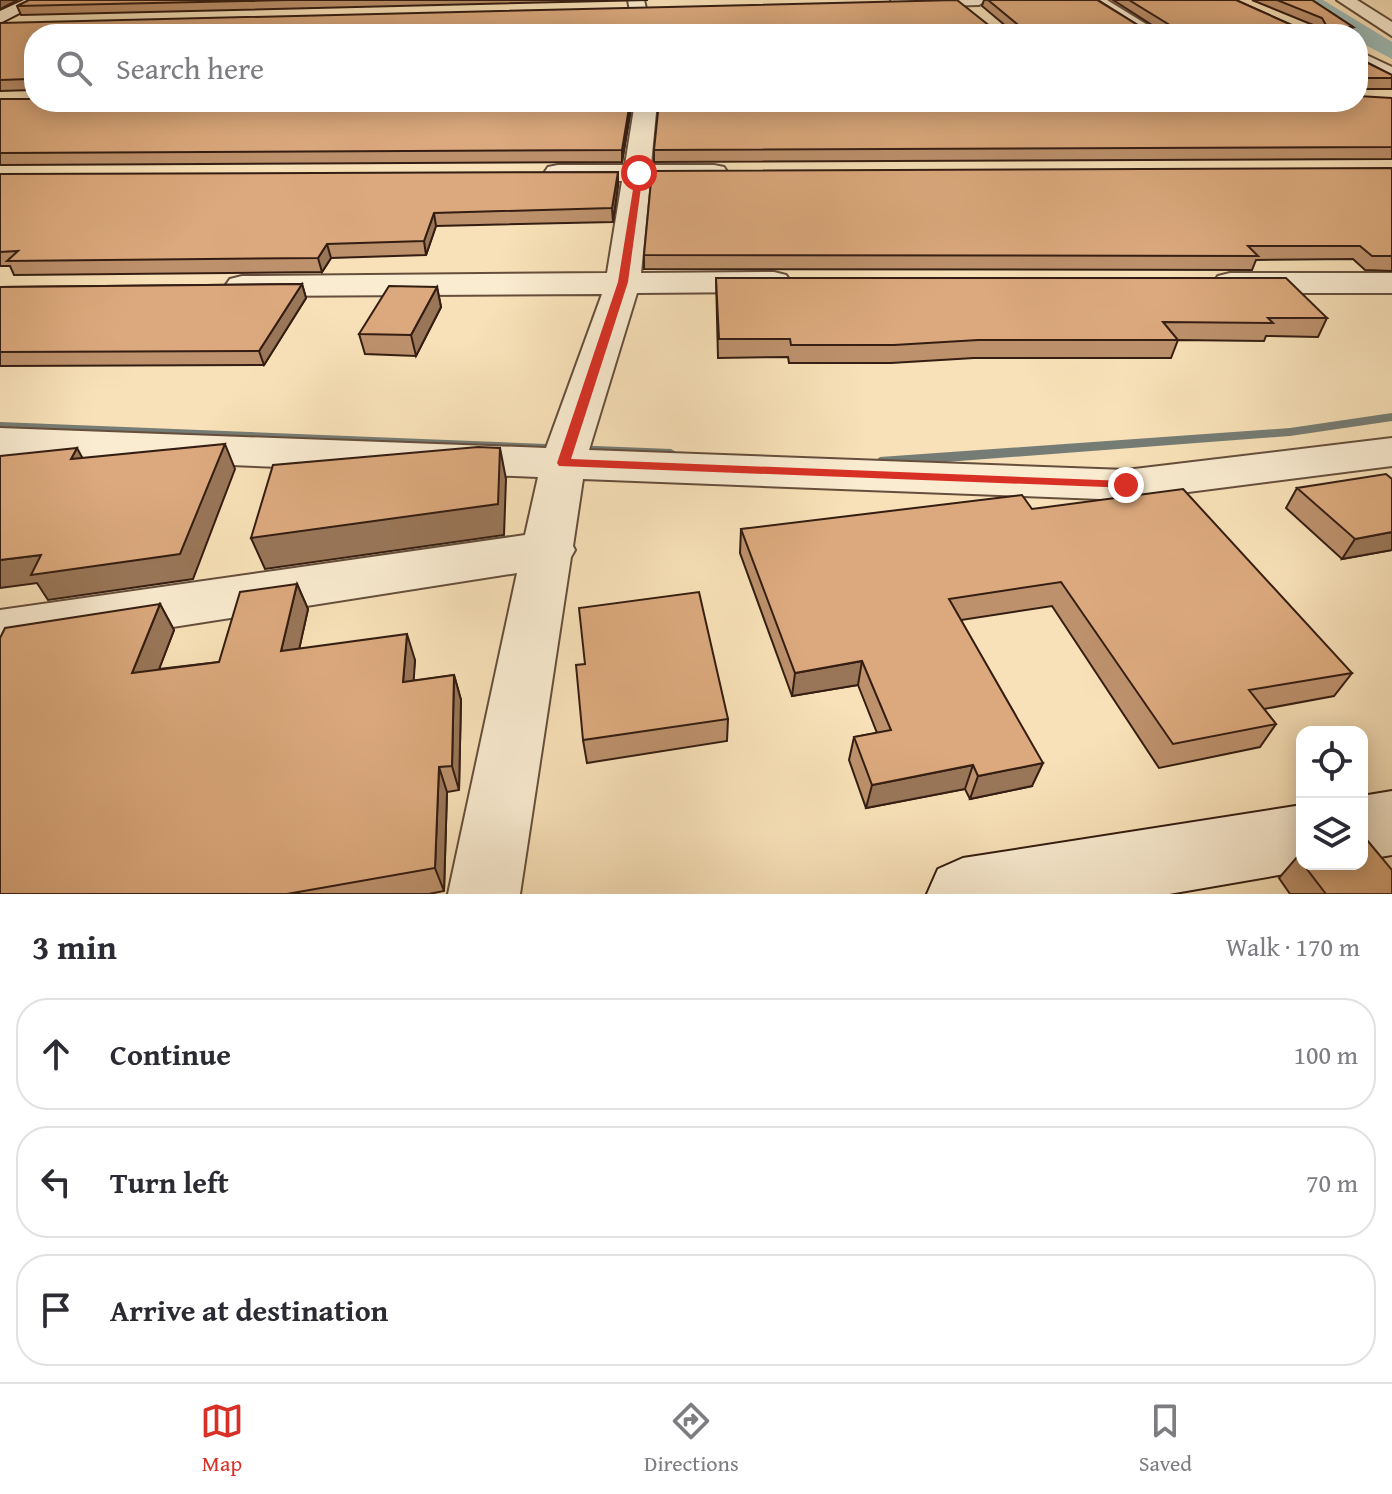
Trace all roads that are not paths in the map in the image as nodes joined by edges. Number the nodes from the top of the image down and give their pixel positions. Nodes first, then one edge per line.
1 (37, 0) edge
2 (960, 0) edge
3 (1095, 0) edge
4 (1345, 0) edge
5 (885, 2) edge
6 (981, 9) edge
7 (1392, 10) edge
8 (1365, 12) junction
9 (0, 21) edge
10 (32, 23) edge
11 (1136, 24) edge
12 (1392, 30) edge
13 (1368, 58) edge
14 (1392, 60) edge
15 (1368, 61) edge
16 (1392, 75) edge
17 (645, 112) edge
18 (527, 173) edge
19 (639, 173) junction
20 (733, 173) edge
21 (623, 282) junction
22 (811, 282) edge
23 (1204, 283) edge
24 (1392, 283) edge
25 (208, 286) edge
26 (0, 442) edge
27 (1392, 452) edge
28 (563, 463) junction
29 (550, 550) junction
30 (0, 632) edge
31 (1392, 823) edge
32 (1368, 827) edge
33 (1296, 839) edge
34 (1081, 886) edge
35 (484, 894) edge
36 (963, 894) edge

1 - 9 street
2 - 5 street
2 - 6 street
3 - 11 street
4 - 8 street
7 - 8 street
8 - 12 street
9 - 10 street
13 - 14 street
15 - 16 street
17 - 19 street
18 - 19 street
19 - 20 street
19 - 21 street
21 - 22 street
21 - 25 street
21 - 28 street
23 - 24 street
26 - 28 street
27 - 28 street
28 - 29 street
29 - 30 street
29 - 35 street
31 - 32 street
33 - 34 street
34 - 36 street

